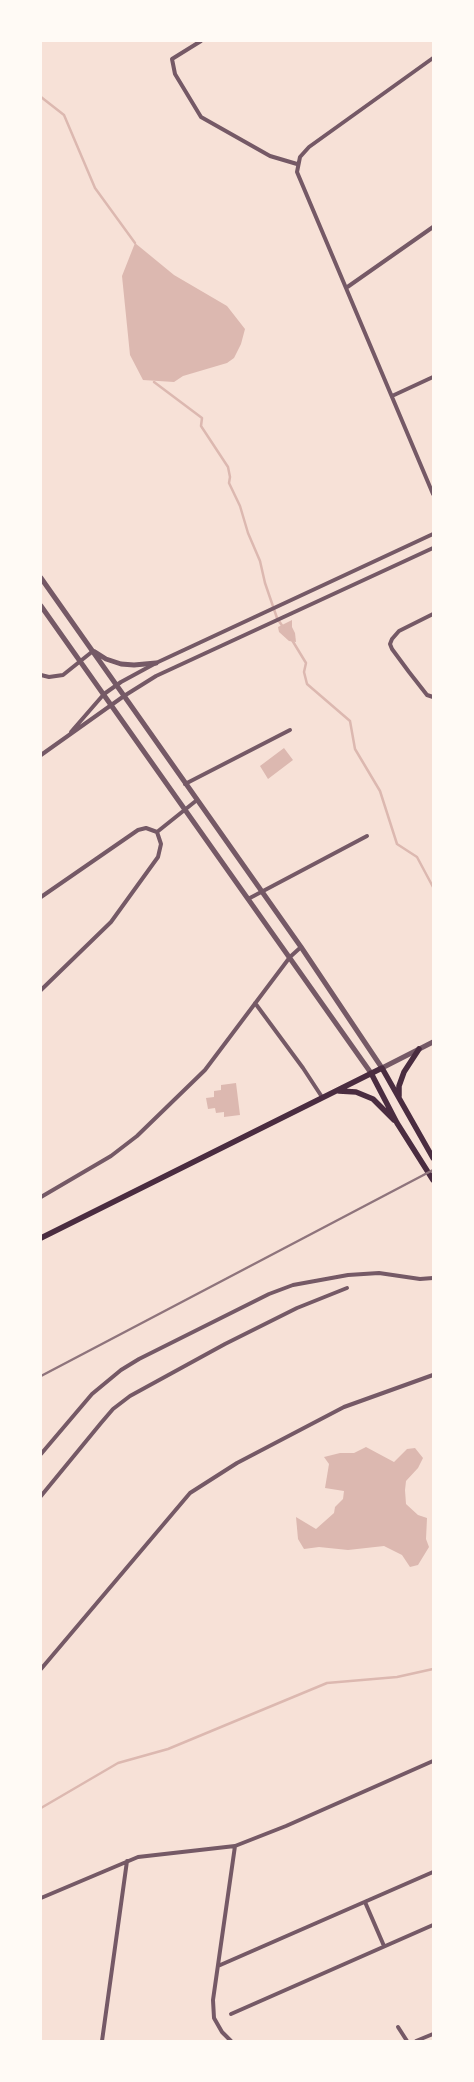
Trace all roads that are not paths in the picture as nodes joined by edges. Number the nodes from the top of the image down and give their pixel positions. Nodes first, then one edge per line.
1 (201, 41) edge
2 (433, 58) edge
3 (298, 164) junction
4 (433, 227) edge
5 (346, 288) junction
6 (433, 377) edge
7 (392, 396) junction
8 (433, 494) edge
9 (433, 534) edge
10 (433, 548) edge
11 (41, 578) edge
12 (41, 606) edge
13 (433, 614) edge
14 (93, 651) junction
15 (80, 660) junction
16 (156, 663) junction
17 (41, 675) edge
18 (116, 685) junction
19 (104, 694) junction
20 (124, 696) junction
21 (433, 697) edge
22 (112, 704) junction
23 (290, 730) dead end
24 (60, 742) junction
25 (41, 755) edge
26 (185, 784) junction
27 (197, 800) junction
28 (185, 808) junction
29 (157, 832) junction
30 (367, 836) dead end
31 (261, 891) junction
32 (41, 897) edge
33 (248, 899) junction
34 (301, 947) junction
35 (290, 957) junction
36 (41, 990) edge
37 (255, 1003) junction
38 (433, 1042) edge
39 (419, 1049) junction
40 (382, 1068) junction
41 (371, 1073) junction
42 (332, 1092) junction
43 (322, 1097) junction
44 (399, 1097) junction
45 (397, 1123) junction
46 (433, 1158) edge
47 (433, 1180) edge
48 (41, 1197) edge
49 (41, 1238) edge
50 (433, 1278) edge
51 (347, 1288) dead end
52 (433, 1375) edge
53 (41, 1454) edge
54 (41, 1496) edge
55 (41, 1669) edge
56 (433, 1761) edge
57 (235, 1846) junction
58 (127, 1861) junction
59 (433, 1872) edge
60 (41, 1898) edge
61 (365, 1902) junction
62 (433, 1925) edge
63 (384, 1946) junction
64 (218, 1966) junction
65 (231, 2014) dead end
66 (398, 2026) dead end
67 (433, 2034) edge
68 (428, 2039) edge
69 (102, 2041) edge
70 (231, 2041) edge
71 (407, 2041) edge
72 (416, 2041) edge

1 - 3 street
2 - 3 street
3 - 5 street
4 - 5 street
5 - 7 street
6 - 7 street
7 - 8 street
9 - 16 street
10 - 20 street
11 - 14 street
12 - 15 street
13 - 21 street
14 - 15 street
14 - 16 street
14 - 18 street
15 - 17 street
15 - 19 street
16 - 18 street
18 - 19 street
18 - 20 street
19 - 22 street
19 - 24 street
20 - 22 street
20 - 26 street
22 - 24 street
22 - 28 street
23 - 26 street
24 - 25 street
26 - 27 street
27 - 28 street
27 - 31 street
28 - 29 street
28 - 33 street
29 - 32 street
29 - 36 street
30 - 31 street
31 - 33 street
31 - 34 street
33 - 35 street
34 - 35 street
34 - 40 street
35 - 37 street
35 - 41 street
37 - 43 street
37 - 48 street
38 - 39 street
39 - 40 street
39 - 44 main road
40 - 41 main road
40 - 44 main road
41 - 42 main road
41 - 45 main road
42 - 43 main road
42 - 45 main road
43 - 49 main road
44 - 46 main road
45 - 47 main road
50 - 53 street
51 - 54 street
52 - 55 street
56 - 57 street
57 - 58 street
57 - 64 street
58 - 60 street
58 - 69 street
59 - 61 street
61 - 63 street
61 - 64 street
62 - 63 street
63 - 65 street
64 - 70 street
66 - 71 street
67 - 68 street
68 - 72 street

